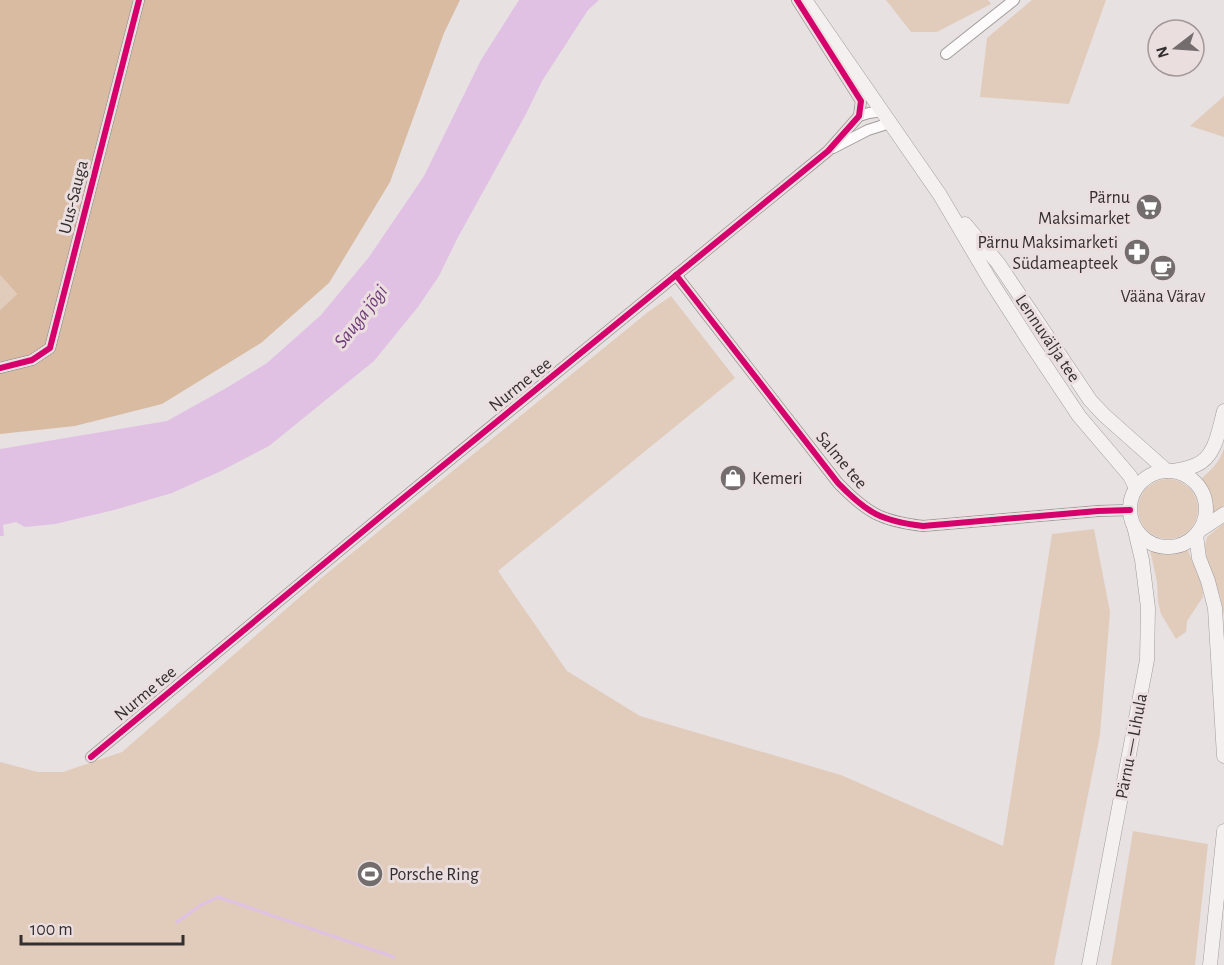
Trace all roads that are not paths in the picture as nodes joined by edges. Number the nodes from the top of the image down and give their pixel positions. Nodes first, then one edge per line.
1 (139, 0) edge
2 (797, 0) edge
3 (805, 0) edge
4 (1014, 0) edge
5 (946, 54) dead end
6 (882, 111) junction
7 (859, 116) junction
8 (890, 123) junction
9 (828, 151) junction
10 (940, 195) junction
11 (676, 275) junction
12 (0, 368) edge
13 (1224, 411) edge
14 (1170, 471) junction
15 (1136, 489) junction
16 (1130, 510) junction
17 (1224, 513) edge
18 (1134, 526) junction
19 (1197, 533) junction
20 (1224, 756) edge
21 (91, 757) dead end
22 (1224, 831) edge
23 (1089, 965) edge
24 (1210, 965) edge

1 - 12 street, Uus-Sauga
2 - 7 street
3 - 6 main road, Lennuvälja tee
4 - 5 street
6 - 7 street
6 - 8 main road, Lennuvälja tee
7 - 9 street, Nurme tee
8 - 9 street, Nurme tee
8 - 10 main road, Lennuvälja tee
9 - 11 street, Nurme tee
10 - 14 main road, Lennuvälja tee
10 - 15 main road, Lennuvälja tee
11 - 16 street, Salme tee
11 - 21 street, Nurme tee
13 - 14 main road
14 - 15 main road
14 - 19 main road
15 - 16 main road
16 - 18 main road
17 - 19 main road
18 - 19 main road
18 - 23 main road, Pärnu — Lihula
19 - 20 main road
22 - 24 main road

